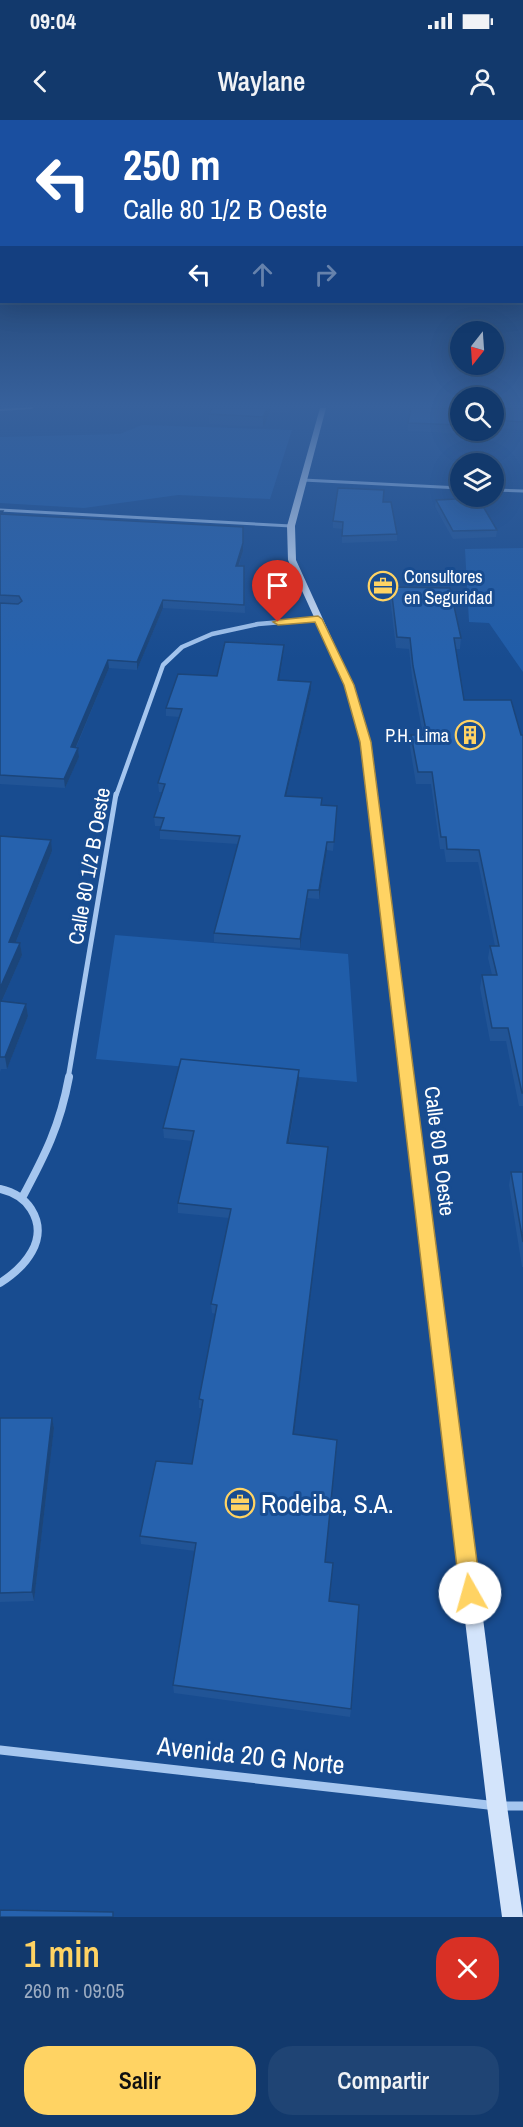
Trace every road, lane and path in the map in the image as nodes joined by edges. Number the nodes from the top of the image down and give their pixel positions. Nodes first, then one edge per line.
1 (300, 492) edge
2 (0, 510) edge
3 (291, 526) junction
4 (318, 619) junction
5 (0, 1189) edge
6 (22, 1198) junction
7 (0, 1283) edge
8 (0, 1750) edge
9 (497, 1806) junction
10 (523, 1806) edge
11 (513, 1917) edge

1 - 3 street, Calle 80 B Oeste
2 - 3 street
3 - 4 street, Calle 80 B Oeste
4 - 6 street, Calle 80 1/2 B Oeste
4 - 9 street, Calle 80 B Oeste
5 - 6 street
6 - 7 street
8 - 9 street, Avenida 20 G Norte
9 - 10 street, Avenida 20 G Norte
9 - 11 street, Calle 80 B Oeste

